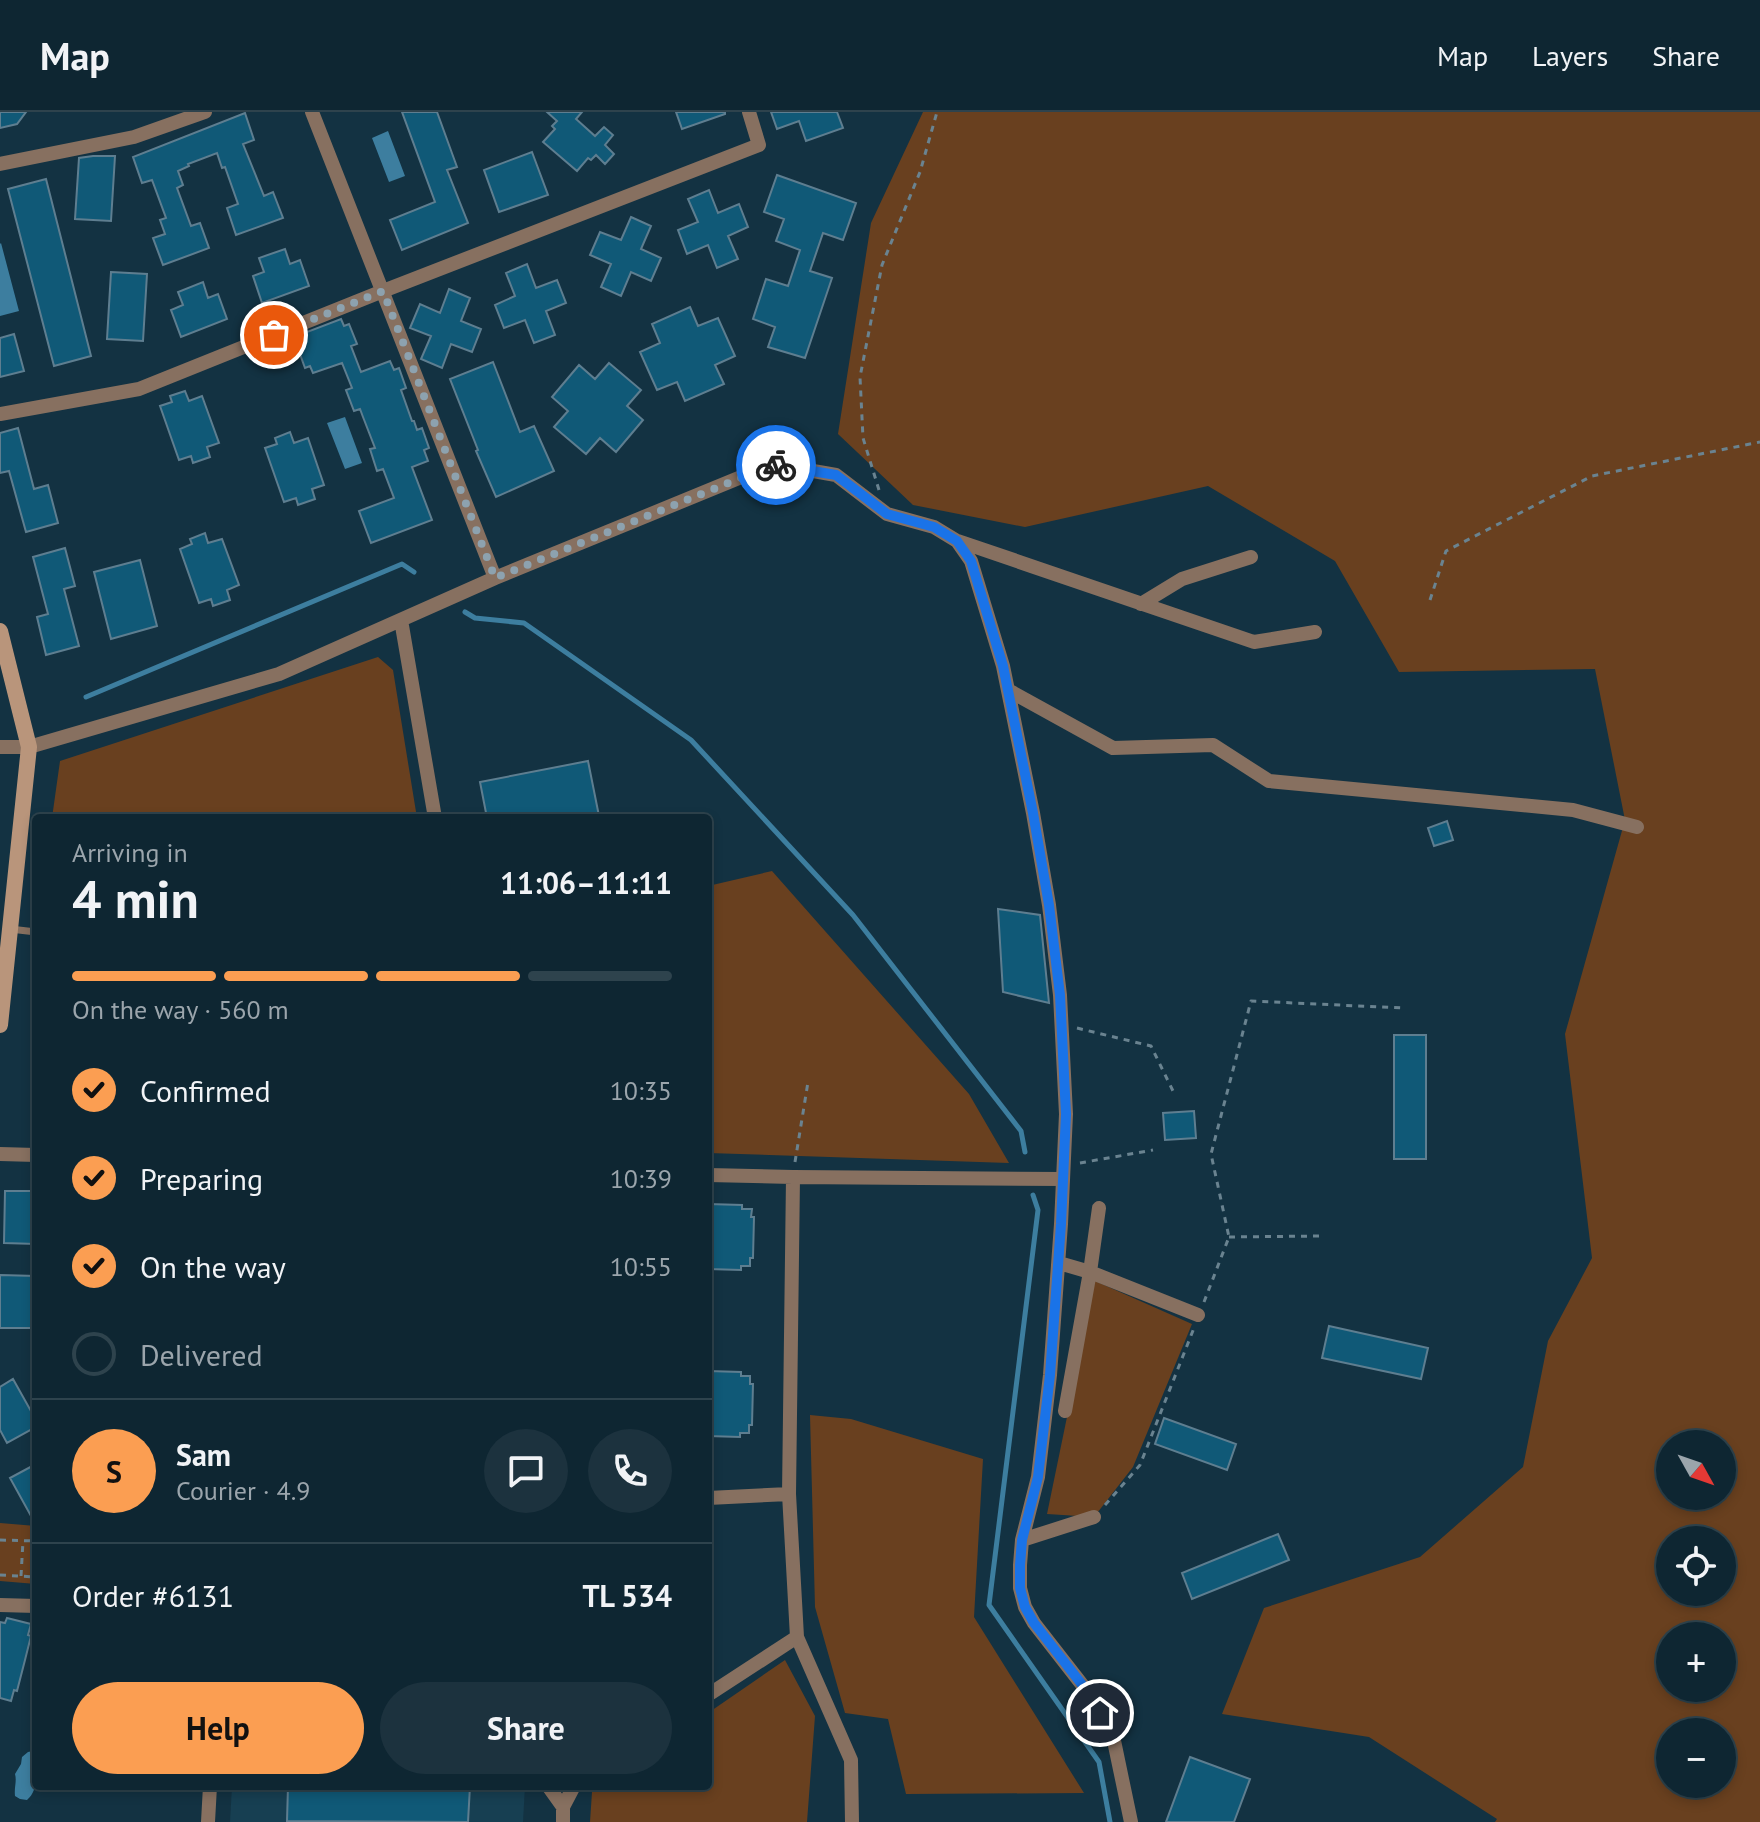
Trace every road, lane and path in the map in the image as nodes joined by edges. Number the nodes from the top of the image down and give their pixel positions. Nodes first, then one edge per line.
1 (205, 112) edge
2 (312, 112) edge
3 (749, 112) edge
4 (937, 112) edge
5 (0, 164) edge
6 (383, 291) junction
7 (0, 414) edge
8 (1760, 442) edge
9 (887, 514) junction
10 (957, 541) junction
11 (1251, 557) dead end
12 (495, 578) junction
13 (1430, 600) dead end
14 (1141, 604) junction
15 (401, 620) junction
16 (0, 631) edge
17 (1315, 632) dead end
18 (1008, 690) junction
19 (0, 747) edge
20 (29, 747) junction
21 (434, 814) edge
22 (1637, 827) dead end
23 (10, 929) junction
24 (32, 932) edge
25 (1403, 1008) dead end
26 (1062, 1024) junction
27 (0, 1025) edge
28 (808, 1082) dead end
29 (1173, 1091) dead end
30 (1153, 1150) dead end
31 (0, 1154) edge
32 (32, 1155) edge
33 (1064, 1172) junction
34 (712, 1175) edge
35 (793, 1177) junction
36 (1099, 1208) dead end
37 (1324, 1236) dead end
38 (1229, 1237) junction
39 (1059, 1263) junction
40 (1090, 1272) junction
41 (1198, 1315) junction
42 (1065, 1411) dead end
43 (789, 1494) junction
44 (712, 1498) edge
45 (1094, 1517) joint
46 (0, 1540) edge
47 (1022, 1540) junction
48 (23, 1541) junction
49 (32, 1541) edge
50 (0, 1575) edge
51 (21, 1576) junction
52 (32, 1577) edge
53 (0, 1605) edge
54 (32, 1606) edge
55 (797, 1637) junction
56 (712, 1692) edge
57 (210, 1790) edge
58 (550, 1790) edge
59 (572, 1790) edge
60 (563, 1814) edge
61 (208, 1822) edge
62 (852, 1822) edge
63 (1131, 1822) edge

1 - 5 street
2 - 6 street
3 - 6 street
4 - 9 path
6 - 7 street
6 - 12 street
8 - 13 path
9 - 10 street
9 - 12 street
10 - 14 street
10 - 18 street
11 - 14 street
12 - 15 street
14 - 17 street
15 - 20 street
15 - 21 street
16 - 20 street
18 - 22 street
18 - 26 street
19 - 20 street
20 - 23 street
23 - 24 lane
23 - 27 street
25 - 38 path
26 - 29 path
26 - 33 street
28 - 35 path
30 - 33 path
31 - 32 street
33 - 35 street
33 - 39 street
34 - 35 street
35 - 43 street
36 - 40 street
37 - 38 path
38 - 41 path
39 - 40 street
39 - 47 street
40 - 41 street
40 - 42 street
41 - 45 path
43 - 44 street
43 - 55 street
45 - 47 street
46 - 48 path
47 - 63 street
48 - 49 path
48 - 51 path
50 - 51 path
51 - 52 path
53 - 54 street
55 - 56 street
55 - 62 street
57 - 61 street
58 - 60 street
59 - 60 street

